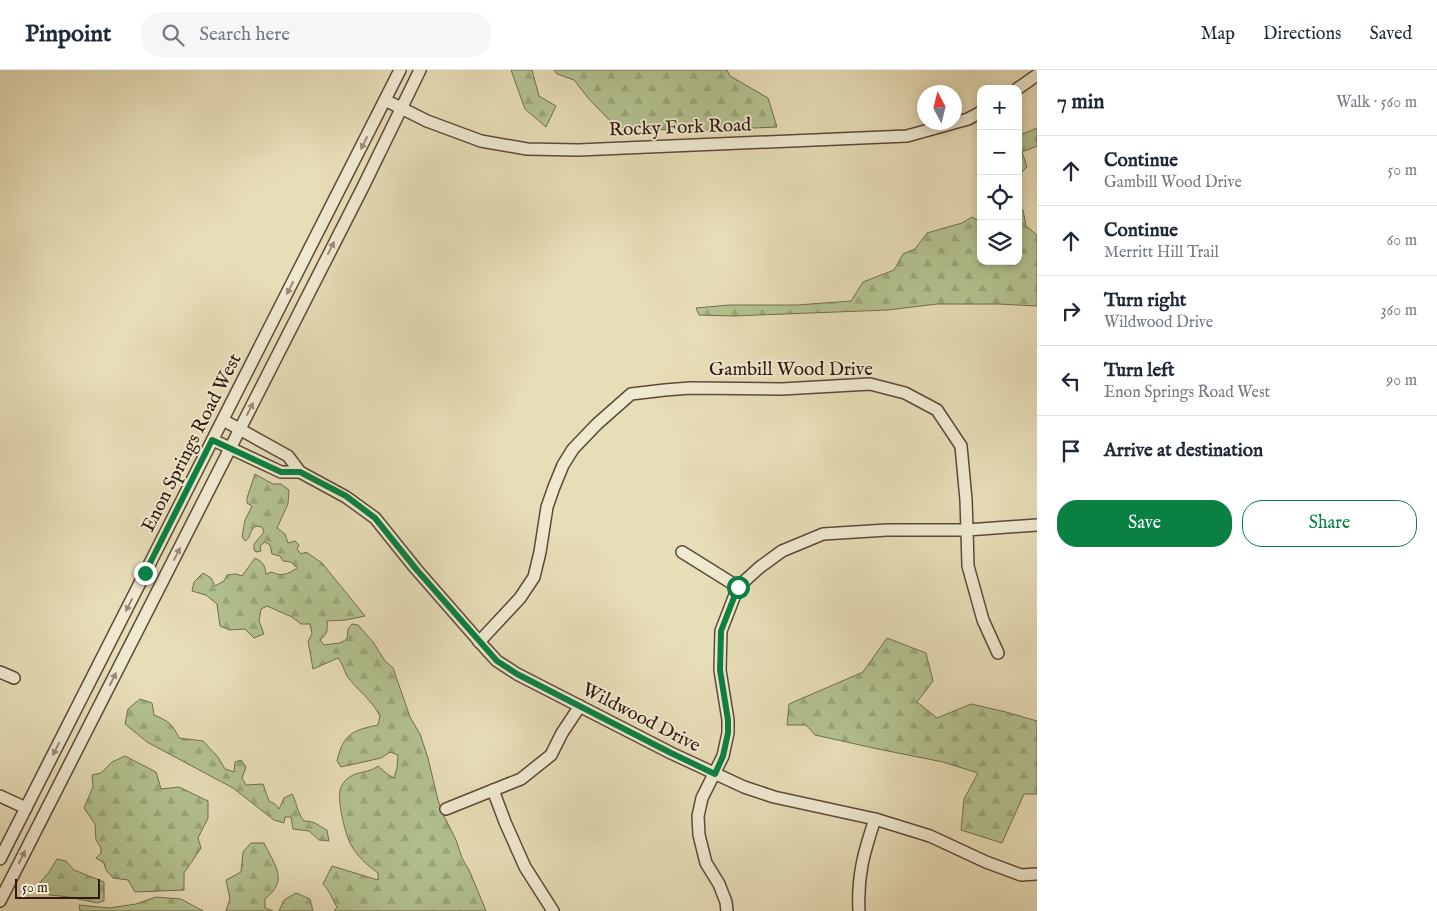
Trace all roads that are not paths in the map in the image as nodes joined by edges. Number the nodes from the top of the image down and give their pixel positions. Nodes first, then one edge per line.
1 (400, 70) edge
2 (420, 70) edge
3 (1037, 75) edge
4 (1022, 86) edge
5 (386, 100) junction
6 (402, 109) junction
7 (977, 114) edge
8 (223, 420) junction
9 (239, 430) junction
10 (212, 440) junction
11 (229, 449) junction
12 (300, 472) junction
13 (1037, 525) edge
14 (967, 530) junction
15 (682, 552) dead end
16 (738, 587) junction
17 (479, 642) junction
18 (998, 653) dead end
19 (0, 672) edge
20 (14, 678) dead end
21 (580, 706) junction
22 (715, 774) junction
23 (493, 790) junction
24 (0, 796) edge
25 (26, 808) junction
26 (446, 808) dead end
27 (875, 819) junction
28 (0, 859) edge
29 (1037, 874) edge
30 (0, 901) edge
31 (553, 911) edge
32 (727, 911) edge
33 (859, 911) edge

1 - 5 street, Enon Springs Road West
2 - 6 street
3 - 4 street
5 - 6 street, Rocky Fork Road
5 -> 8 street, Enon Springs Road West
6 - 7 street, Rocky Fork Road
9 -> 6 street
8 - 9 street, Wildwood Drive
8 - 10 street, Enon Springs Road West
9 - 11 street
9 - 12 street, Wildwood Drive
10 - 11 street, Wildwood Drive
10 -> 25 street, Enon Springs Road West
11 - 12 street, Wildwood Drive
30 -> 11 street
12 - 17 street, Wildwood Drive
13 - 14 street
14 - 16 street
14 - 17 street, Gambill Wood Drive
14 - 18 street, Gambill Wood Drive
15 - 16 street
16 - 22 street
17 - 21 street, Wildwood Drive
19 - 20 street
21 - 22 street, Wildwood Drive
21 - 23 street
22 - 27 street, Wildwood Drive
22 - 32 street
23 - 26 street
23 - 31 street
24 - 25 street
25 - 28 street, Enon Springs Road West
27 - 29 street, Wildwood Drive
27 - 33 street

